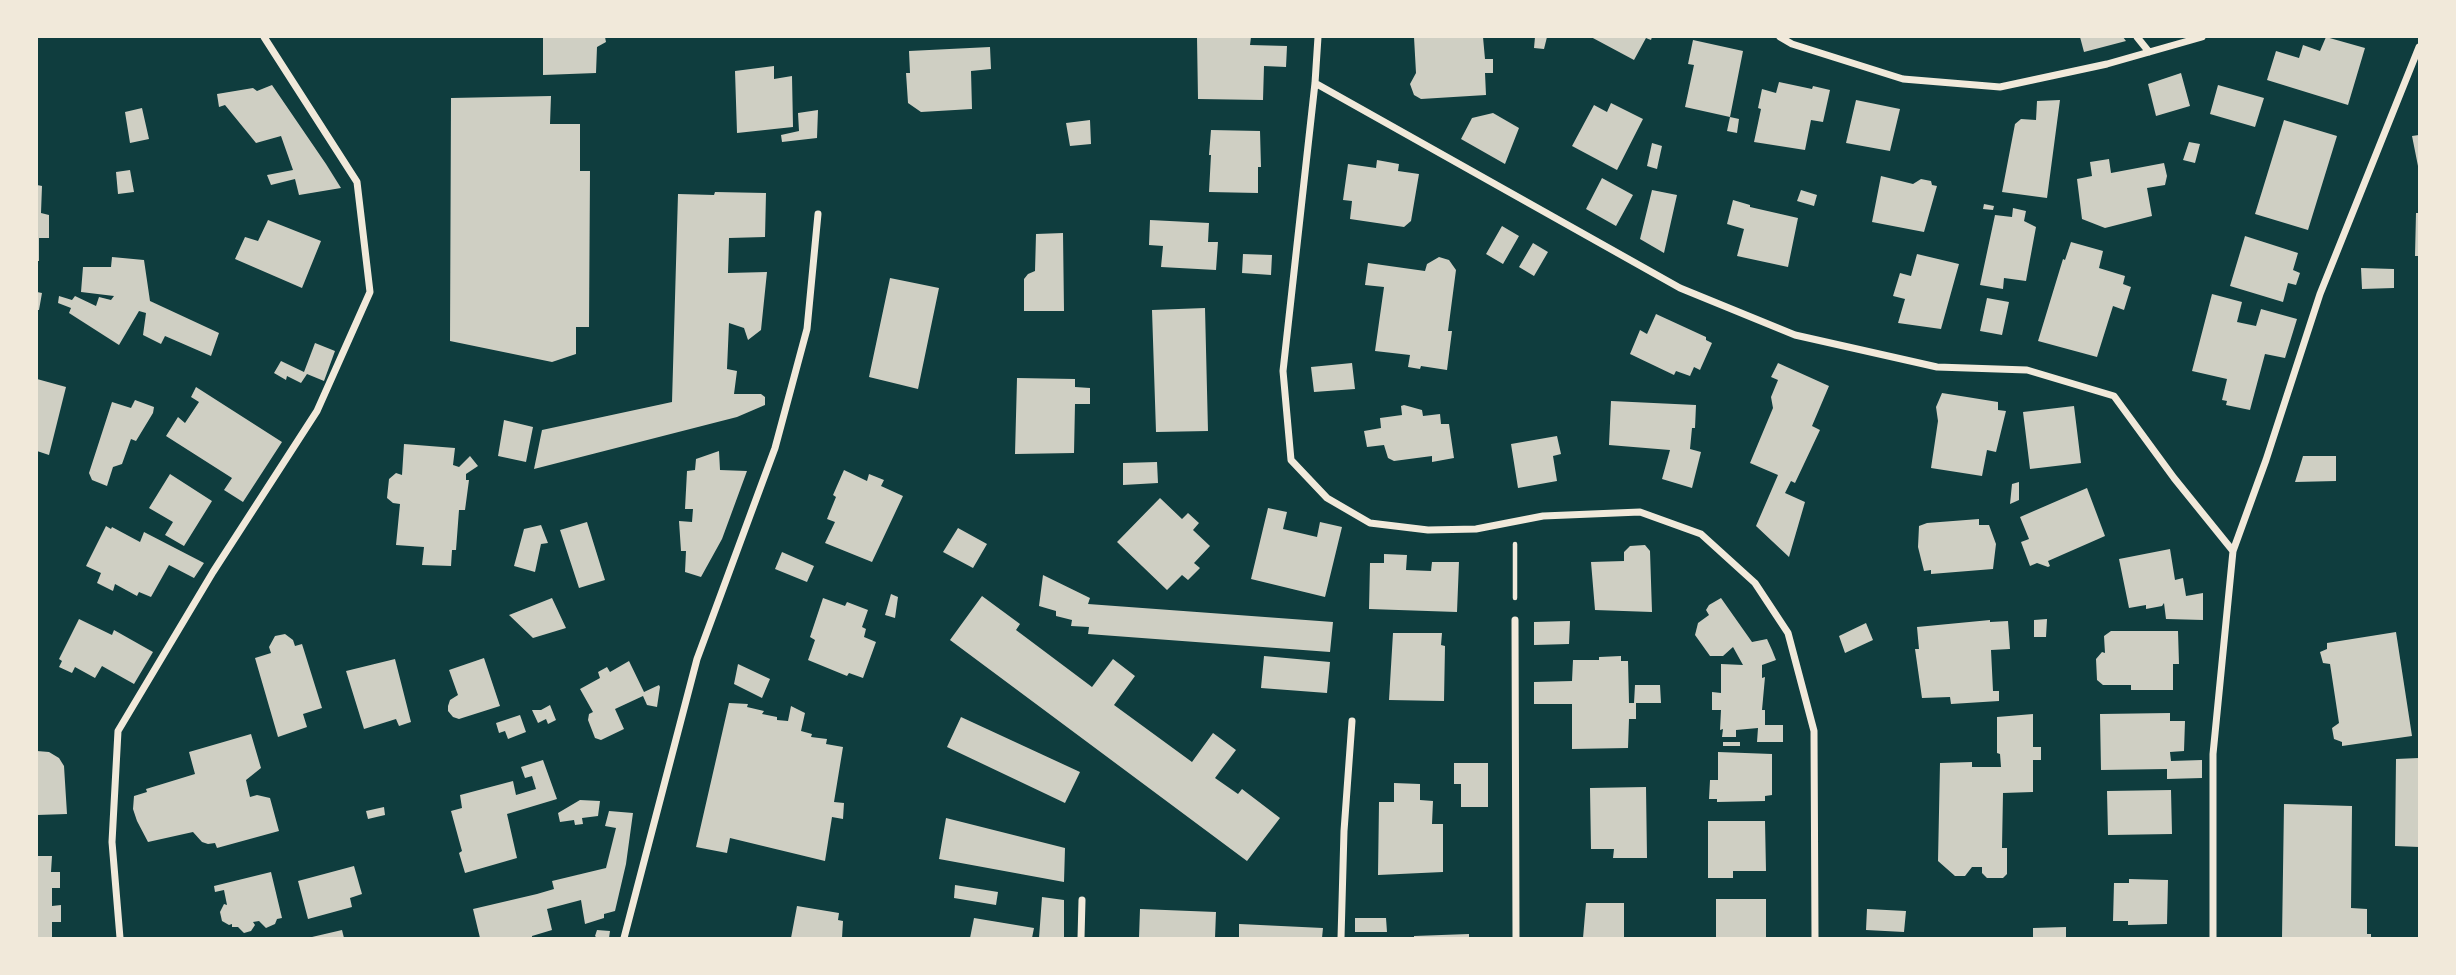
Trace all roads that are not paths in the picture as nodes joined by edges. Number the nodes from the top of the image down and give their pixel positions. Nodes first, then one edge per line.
1 (264, 37) edge
2 (1318, 37) edge
3 (1780, 37) edge
4 (2137, 37) edge
5 (2202, 37) edge
6 (2419, 47) edge
7 (2149, 52) junction
8 (1315, 83) junction
9 (818, 214) dead end
10 (2233, 551) junction
11 (1514, 620) road end
12 (1352, 721) dead end
13 (1082, 900) dead end
14 (120, 938) edge
15 (625, 938) edge
16 (1081, 938) edge
17 (1341, 938) edge
18 (1516, 938) edge
19 (1815, 938) edge
20 (2213, 938) edge

1 - 14 street
2 - 8 street
3 - 7 street
4 - 7 street
5 - 7 street
6 - 10 street
8 - 10 street
8 - 19 street
9 - 15 street
10 - 20 street
11 - 18 street
12 - 17 street
13 - 16 street

